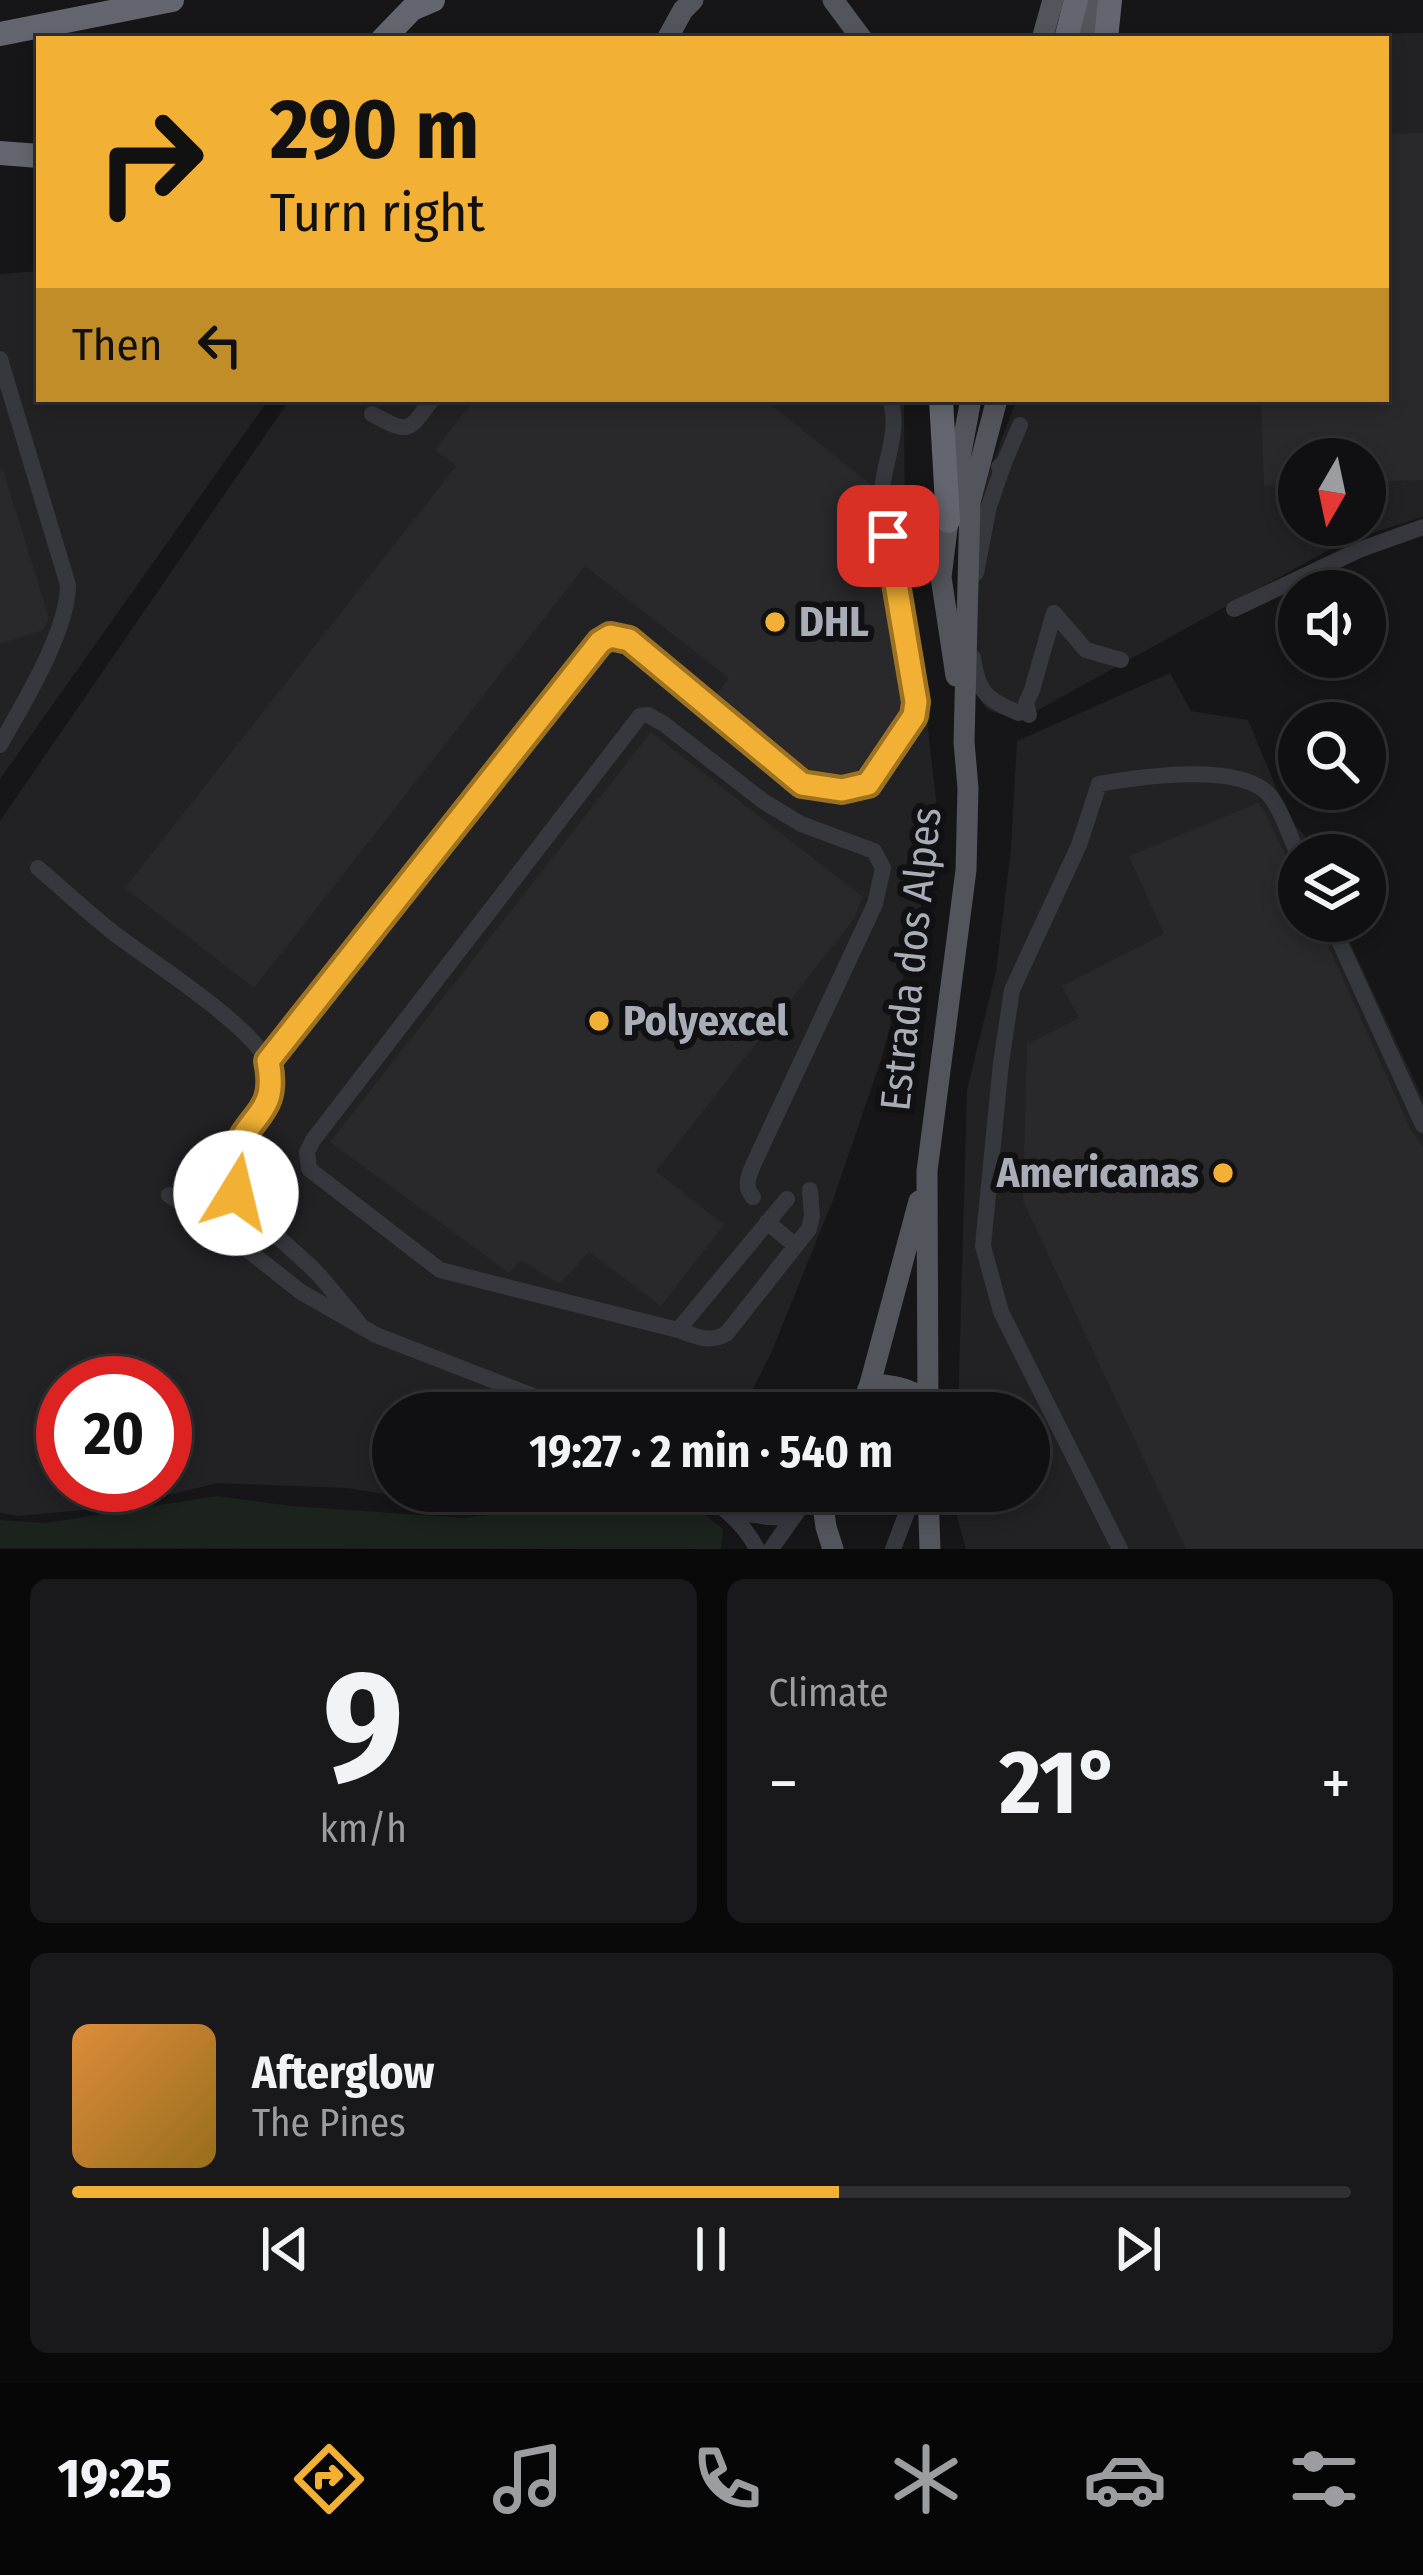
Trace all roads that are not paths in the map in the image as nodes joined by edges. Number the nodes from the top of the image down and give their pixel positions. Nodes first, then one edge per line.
1 (172, 0) edge
2 (433, 0) edge
3 (693, 0) edge
4 (833, 0) edge
5 (1053, 0) edge
6 (1076, 0) edge
7 (1091, 0) edge
8 (1110, 0) edge
9 (0, 34) edge
10 (386, 36) edge
11 (669, 36) edge
12 (860, 36) edge
13 (1043, 36) edge
14 (1067, 36) edge
15 (1085, 36) edge
16 (1106, 36) edge
17 (0, 154) edge
18 (36, 156) edge
19 (0, 359) edge
20 (430, 402) edge
21 (891, 402) edge
22 (941, 402) edge
23 (969, 402) edge
24 (997, 402) edge
25 (373, 414) dead end
26 (1020, 425) dead end
27 (1004, 463) junction
28 (970, 502) junction
29 (948, 521) junction
30 (1423, 527) edge
31 (1234, 609) dead end
32 (1121, 660) dead end
33 (964, 742) junction
34 (0, 745) edge
35 (1288, 834) edge
36 (38, 868) dead end
37 (1340, 942) edge
38 (268, 1061) junction
39 (1423, 1125) edge
40 (927, 1171) junction
41 (810, 1190) dead end
42 (169, 1195) dead end
43 (753, 1197) dead end
44 (787, 1199) dead end
45 (767, 1222) junction
46 (796, 1246) junction
47 (359, 1323) junction
48 (678, 1330) junction
49 (870, 1384) junction
50 (529, 1392) edge
51 (867, 1392) edge
52 (915, 1392) edge
53 (928, 1392) edge
54 (730, 1512) edge
55 (736, 1512) edge
56 (798, 1512) edge
57 (824, 1512) edge
58 (907, 1512) edge
59 (929, 1512) edge
60 (794, 1518) junction
61 (757, 1549) edge
62 (771, 1549) edge
63 (833, 1549) edge
64 (893, 1549) edge
65 (930, 1549) edge
66 (1120, 1549) edge

1 - 9 highway
2 - 10 highway
3 - 11 main road
4 - 12 main road
5 - 13 main road
6 - 14 highway
7 - 15 main road
8 - 16 highway
17 - 18 highway
19 - 34 street
20 - 25 street
21 - 38 street
22 - 29 highway
23 - 29 main road
24 - 28 main road, Estrada dos Alpes
26 - 27 street
27 - 28 street
27 - 32 street
28 - 33 main road, Estrada dos Alpes
29 - 33 main road
30 - 31 street
33 - 40 main road, Estrada dos Alpes
35 - 66 street
36 - 38 street
37 - 39 street
38 - 47 street
40 - 49 main road, Estrada dos Alpes
40 - 53 main road, Estrada dos Alpes
41 - 46 street
42 - 47 street
43 - 48 street
44 - 45 street
45 - 46 street
45 - 48 street
46 - 48 street
47 - 50 street
49 - 51 main road, Estrada dos Alpes
49 - 52 main road
54 - 61 street
55 - 60 street
56 - 60 street
57 - 63 main road
58 - 64 street
59 - 65 main road
60 - 62 street

